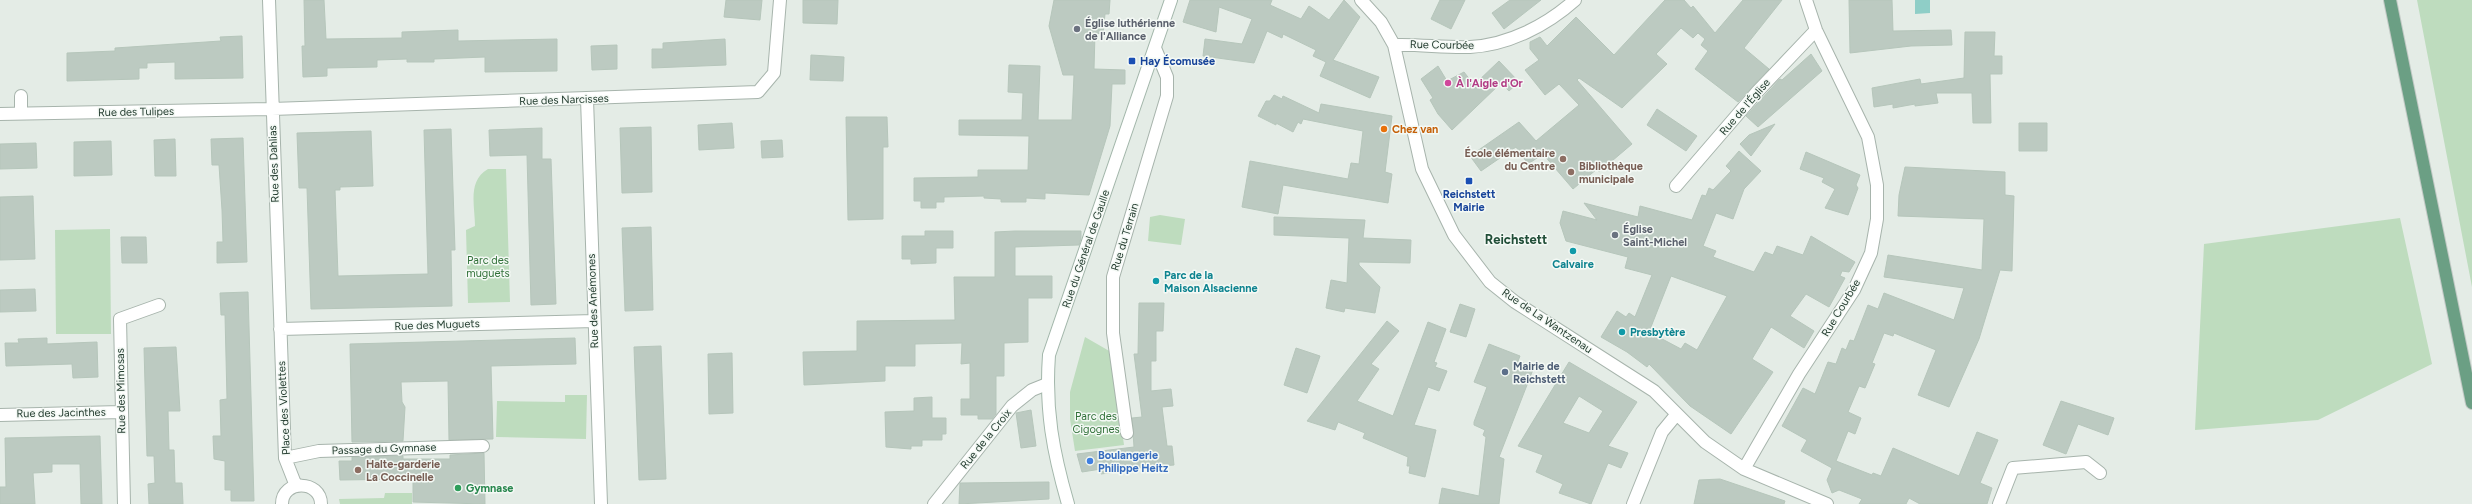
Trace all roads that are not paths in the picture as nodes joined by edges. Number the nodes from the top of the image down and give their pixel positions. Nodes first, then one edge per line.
1 (269, 0) edge
2 (780, 0) edge
3 (1171, 0) edge
4 (1362, 0) edge
5 (1575, 0) edge
6 (1806, 0) edge
7 (2390, 0) edge
8 (1816, 30) junction
9 (1394, 45) junction
10 (1155, 48) junction
11 (21, 96) dead end
12 (587, 99) junction
13 (272, 109) junction
14 (21, 113) junction
15 (0, 114) edge
16 (1676, 186) dead end
17 (159, 305) dead end
18 (594, 321) junction
19 (280, 329) junction
20 (1047, 384) junction
21 (2472, 403) edge
22 (121, 412) junction
23 (0, 415) edge
24 (1676, 415) junction
25 (1127, 433) dead end
26 (482, 446) dead end
27 (285, 458) junction
28 (1744, 468) junction
29 (2100, 473) dead end
30 (296, 486) junction
31 (124, 504) edge
32 (282, 504) edge
33 (321, 504) edge
34 (601, 504) edge
35 (934, 504) edge
36 (1068, 504) edge
37 (1633, 504) edge
38 (1827, 504) edge
39 (1999, 504) edge

1 - 13 street, Rue des Dahlias
2 - 12 street, Rue des Narcisses
3 - 10 street, Rue du Général de Gaulle
4 - 9 street, Rue de La Wantzenau
5 - 9 street, Rue Courbée
6 - 8 street, Rue Courbée
7 - 21 main road
8 - 16 street, Rue de l'Église
8 - 28 street, Rue Courbée
9 - 24 street, Rue de La Wantzenau
10 - 20 street, Rue du Général de Gaulle
10 - 25 street, Rue du Terrain
11 - 14 street
12 - 13 street, Rue des Narcisses
12 - 18 street, Rue des Anémones
13 - 14 street, Rue des Tulipes
13 - 19 street, Rue des Dahlias
14 - 15 street, Rue des Tulipes
17 - 22 street, Rue des Mimosas
18 - 19 street, Rue des Muguets
18 - 34 street, Rue des Anémones
19 - 27 street, Place des Violettes
20 - 35 street, Rue de la Croix
20 - 36 street, Rue du Général de Gaulle
22 - 23 street, Rue des Jacinthes
22 - 31 street, Rue des Mimosas
24 - 28 street, Rue de La Wantzenau
24 - 37 street
26 - 27 street, Passage du Gymnase
27 - 30 street, Place des Violettes
28 - 38 street, Rue de La Wantzenau
29 - 39 street
30 - 32 street
30 - 33 street

